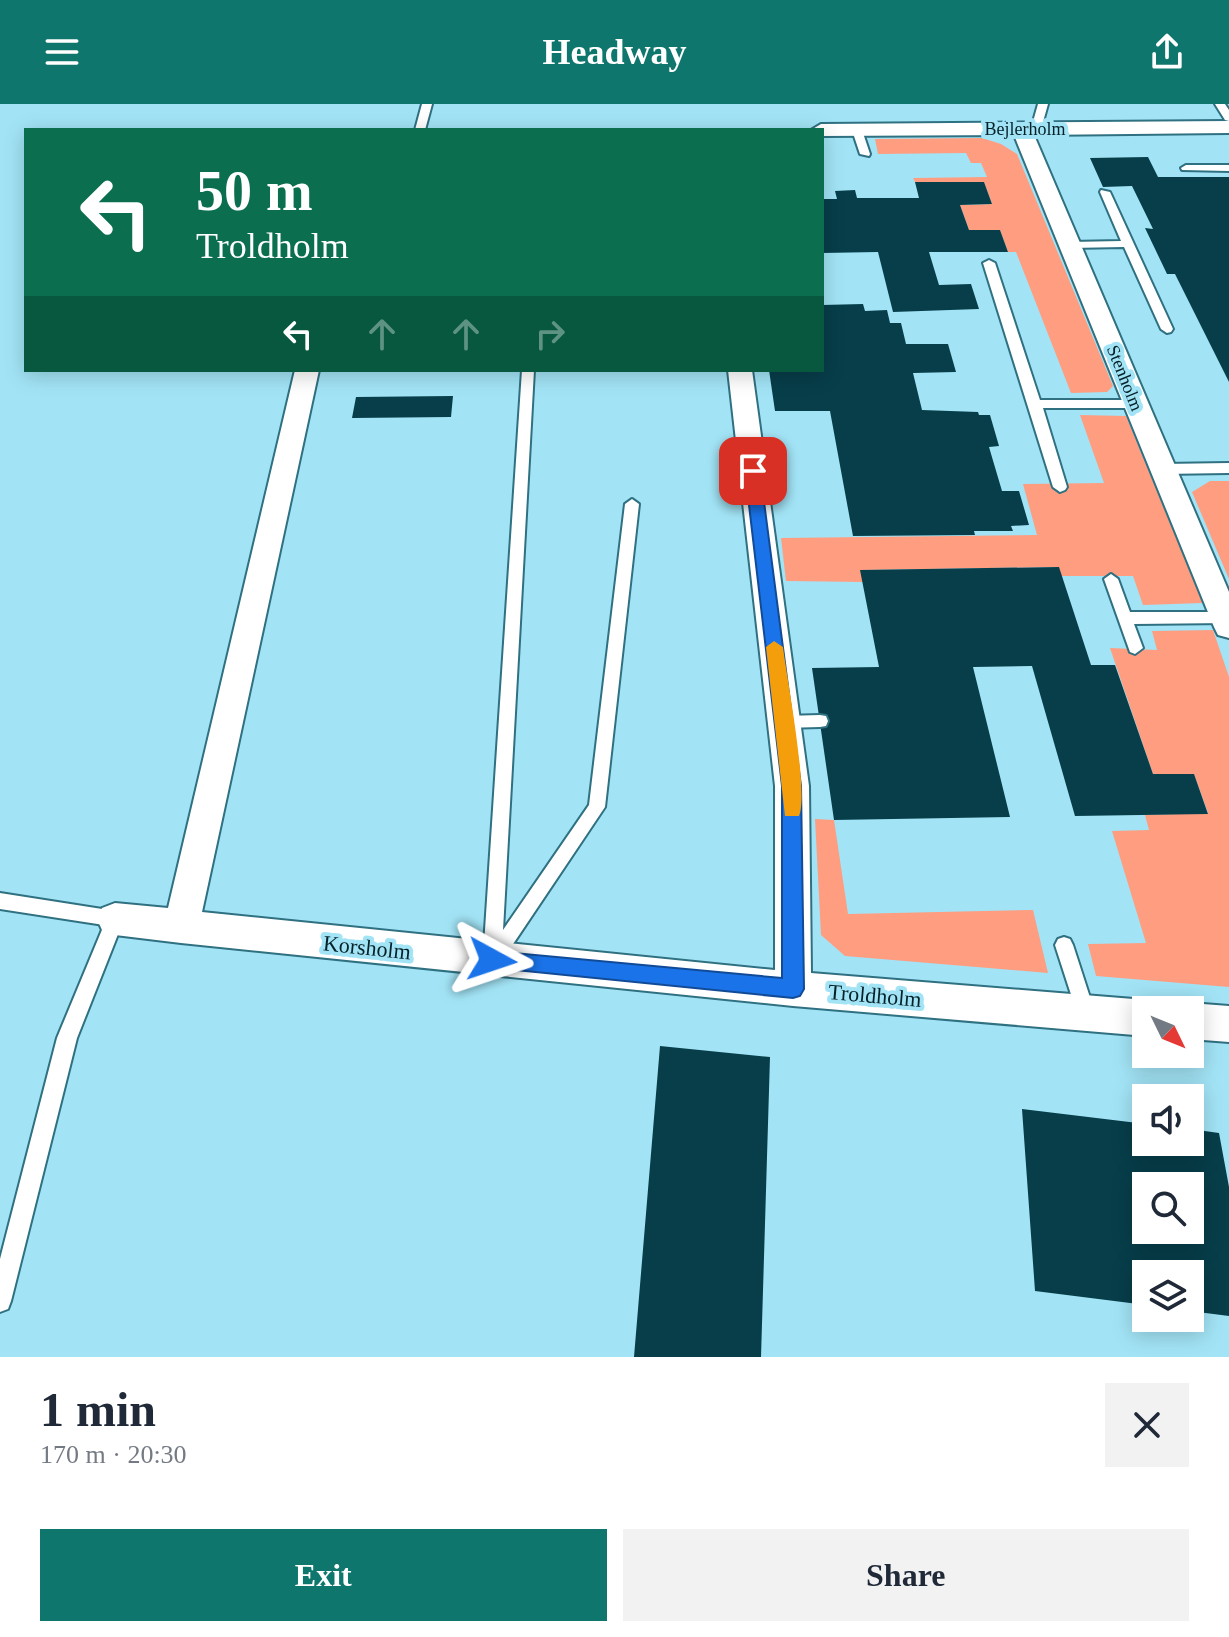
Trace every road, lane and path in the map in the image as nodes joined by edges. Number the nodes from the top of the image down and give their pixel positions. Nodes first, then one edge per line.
1 (427, 104) edge
2 (1043, 104) edge
3 (1220, 104) edge
4 (1229, 118) edge
5 (1229, 127) edge
6 (421, 128) edge
7 (1029, 129) junction
8 (824, 130) edge
9 (857, 130) junction
10 (865, 154) dead end
11 (1186, 168) dead end
12 (1229, 168) edge
13 (1105, 192) dead end
14 (1128, 244) junction
15 (1070, 245) junction
16 (989, 263) dead end
17 (1167, 329) dead end
18 (307, 372) edge
19 (528, 372) edge
20 (740, 372) edge
21 (1035, 404) junction
22 (1135, 404) junction
23 (1229, 468) edge
24 (1162, 469) junction
25 (1060, 487) dead end
26 (632, 504) dead end
27 (1111, 579) dead end
28 (1226, 611) edge
29 (1124, 618) junction
30 (1135, 648) dead end
31 (820, 721) dead end
32 (784, 722) junction
33 (0, 901) edge
34 (115, 919) junction
35 (181, 927) junction
36 (1064, 945) dead end
37 (492, 960) junction
38 (793, 989) junction
39 (1086, 1013) junction
40 (1132, 1017) edge
41 (1204, 1022) edge
42 (1229, 1024) edge
43 (0, 1301) edge

1 - 6 lane
2 - 7 lane
3 - 4 lane
5 - 7 street, Bejlerholm
7 - 9 street, Bejlerholm
7 - 15 street, Stenholm
8 - 9 street, Bejlerholm
9 - 10 lane
11 - 12 lane
13 - 14 lane
14 - 15 lane
14 - 17 lane
15 - 22 street, Stenholm
16 - 21 lane
18 - 35 street
19 - 37 lane
20 - 32 street
21 - 22 lane
21 - 25 lane
22 - 24 street, Stenholm
23 - 24 lane
24 - 28 street, Stenholm
26 - 37 lane
27 - 29 lane
28 - 29 lane
29 - 30 lane
31 - 32 lane
32 - 38 street
33 - 34 lane
34 - 35 street, Korsholm
34 - 43 lane
35 - 37 street, Korsholm
36 - 39 lane
37 - 38 street, Korsholm
38 - 39 street, Troldholm
39 - 40 street, Troldholm
41 - 42 street

